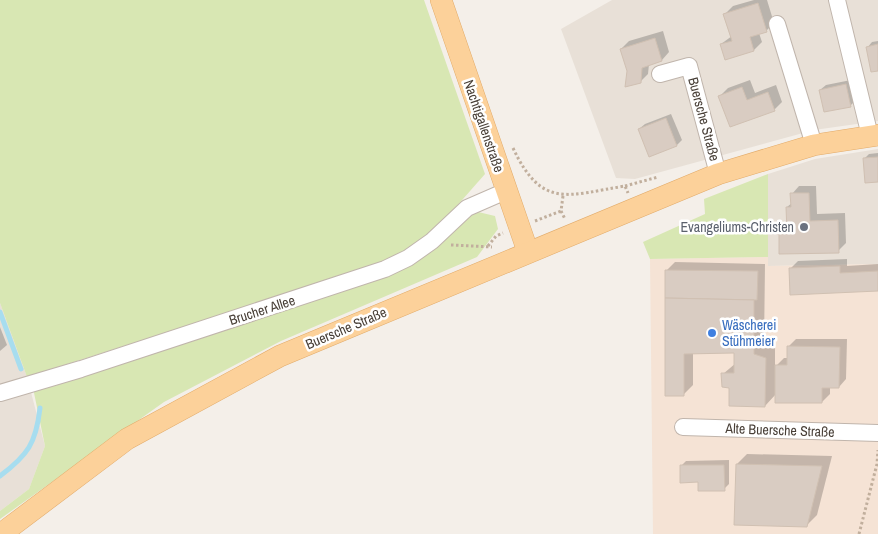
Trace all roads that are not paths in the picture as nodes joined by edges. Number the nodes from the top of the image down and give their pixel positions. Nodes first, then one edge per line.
1 (441, 0) edge
2 (837, 0) edge
3 (777, 24) dead end
4 (660, 74) dead end
5 (874, 135) edge
6 (814, 145) junction
7 (718, 174) junction
8 (506, 191) junction
9 (528, 252) junction
10 (0, 393) edge
11 (683, 427) dead end
12 (878, 433) edge
13 (5, 530) edge

1 - 8 main road, Nachtigallenstraße
2 - 5 street, Buersche Straße
3 - 6 street
4 - 7 street, Buersche Straße
5 - 6 main road, Buersche Straße
6 - 7 main road, Buersche Straße
7 - 9 main road, Buersche Straße
8 - 9 main road, Nachtigallenstraße
8 - 10 street, Brucher Allee
9 - 13 main road, Buersche Straße
11 - 12 street, Alte Buersche Straße

